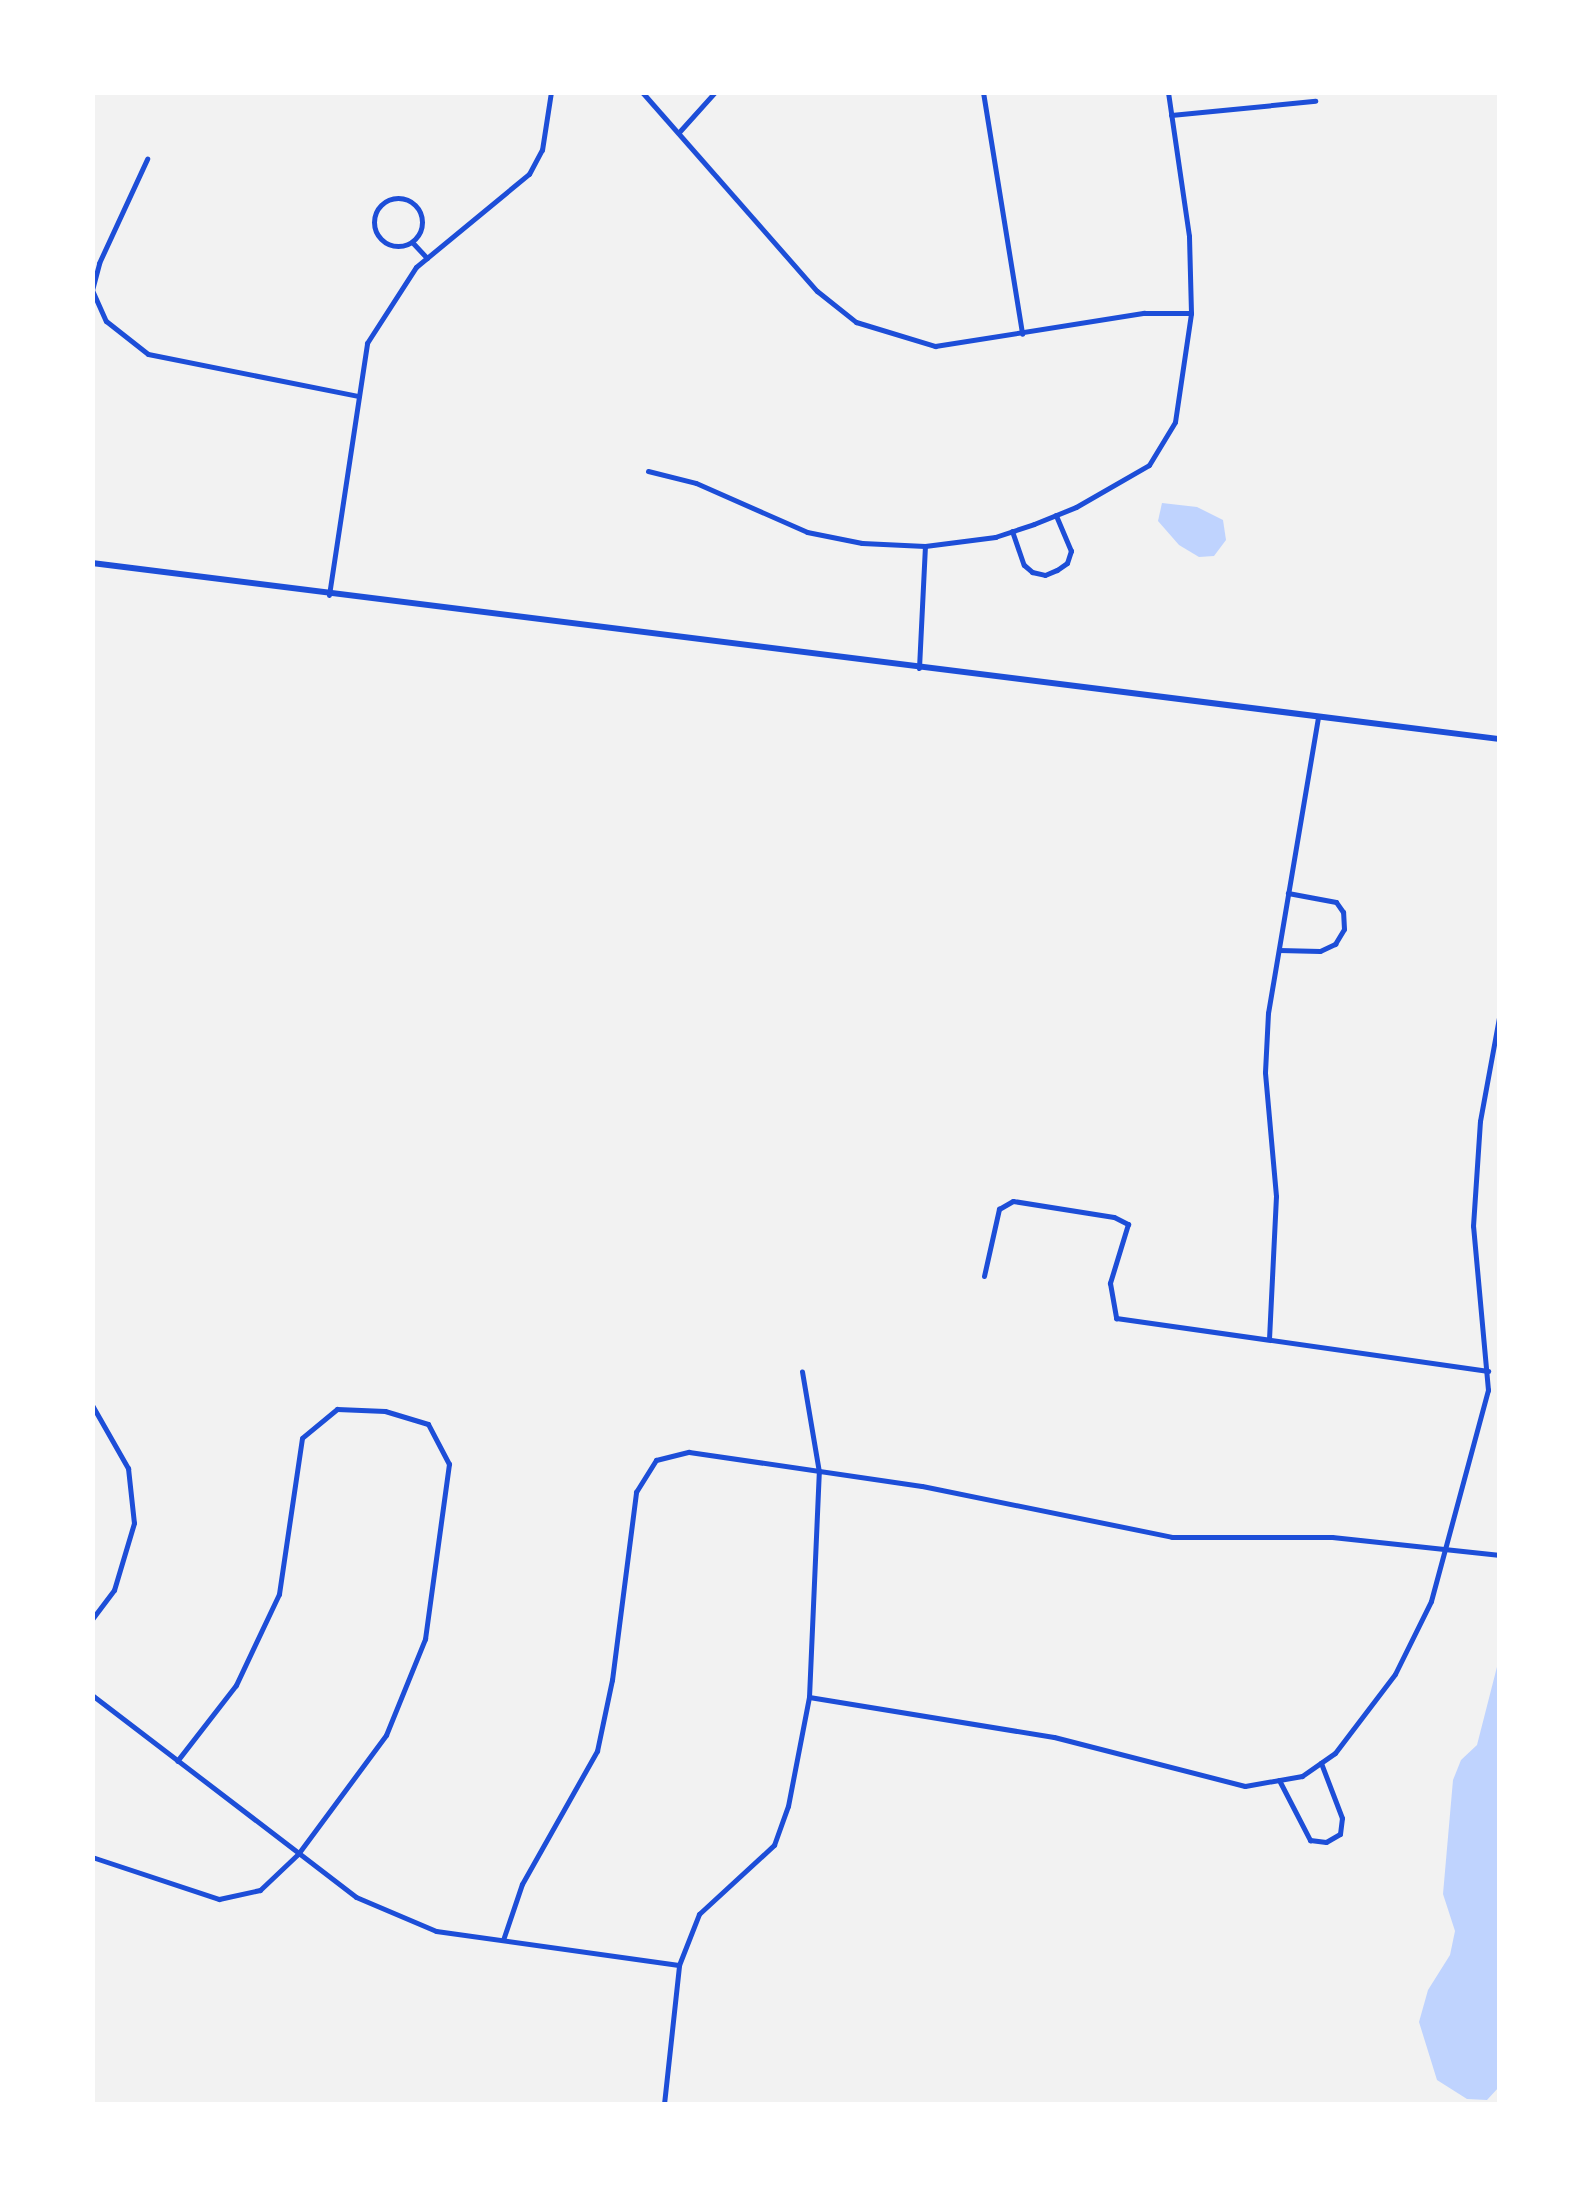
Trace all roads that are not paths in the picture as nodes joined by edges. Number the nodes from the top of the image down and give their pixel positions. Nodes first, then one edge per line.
1 (551, 92) edge
2 (642, 92) edge
3 (716, 92) edge
4 (983, 92) edge
5 (1168, 92) edge
6 (1315, 101) dead end
7 (1171, 115) junction
8 (680, 132) junction
9 (147, 159) dead end
10 (412, 242) junction
11 (428, 258) junction
12 (92, 290) edge
13 (1192, 314) junction
14 (103, 316) junction
15 (92, 322) edge
16 (1022, 334) junction
17 (358, 396) junction
18 (648, 471) dead end
19 (1056, 515) junction
20 (1012, 531) junction
21 (925, 546) junction
22 (92, 563) edge
23 (328, 596) junction
24 (918, 668) junction
25 (1318, 717) junction
26 (1500, 739) edge
27 (1288, 892) junction
28 (1279, 950) junction
29 (1500, 1012) edge
30 (984, 1276) dead end
31 (1269, 1340) junction
32 (802, 1370) dead end
33 (1488, 1371) junction
34 (92, 1405) edge
35 (819, 1472) junction
36 (1446, 1549) junction
37 (1500, 1556) edge
38 (92, 1619) edge
39 (92, 1695) edge
40 (809, 1697) junction
41 (177, 1760) junction
42 (1321, 1763) junction
43 (1279, 1780) junction
44 (298, 1854) junction
45 (92, 1858) edge
46 (503, 1940) junction
47 (679, 1965) junction
48 (664, 2104) edge

1 - 11 street
2 - 8 street
3 - 8 street
4 - 16 street
5 - 7 street
6 - 7 street
7 - 13 street
8 - 16 street
9 - 12 street
10 - 10 street
10 - 11 street
11 - 17 street
12 - 14 street
13 - 16 street
13 - 19 street
14 - 15 street
14 - 17 street
17 - 23 street
18 - 21 street
19 - 20 street
19 - 20 street
20 - 21 street
21 - 24 street
22 - 23 street
23 - 24 street
24 - 25 street
25 - 26 street
25 - 27 street
27 - 28 street
27 - 28 street
28 - 31 street
29 - 33 street
30 - 31 street
31 - 33 street
32 - 35 street
33 - 36 street
34 - 38 street
35 - 36 street
35 - 40 street
35 - 46 street
36 - 37 street
36 - 42 street
39 - 41 street
40 - 43 street
40 - 47 street
41 - 44 street
41 - 44 street
42 - 43 street
42 - 43 street
44 - 45 street
44 - 46 street
46 - 47 street
47 - 48 street

